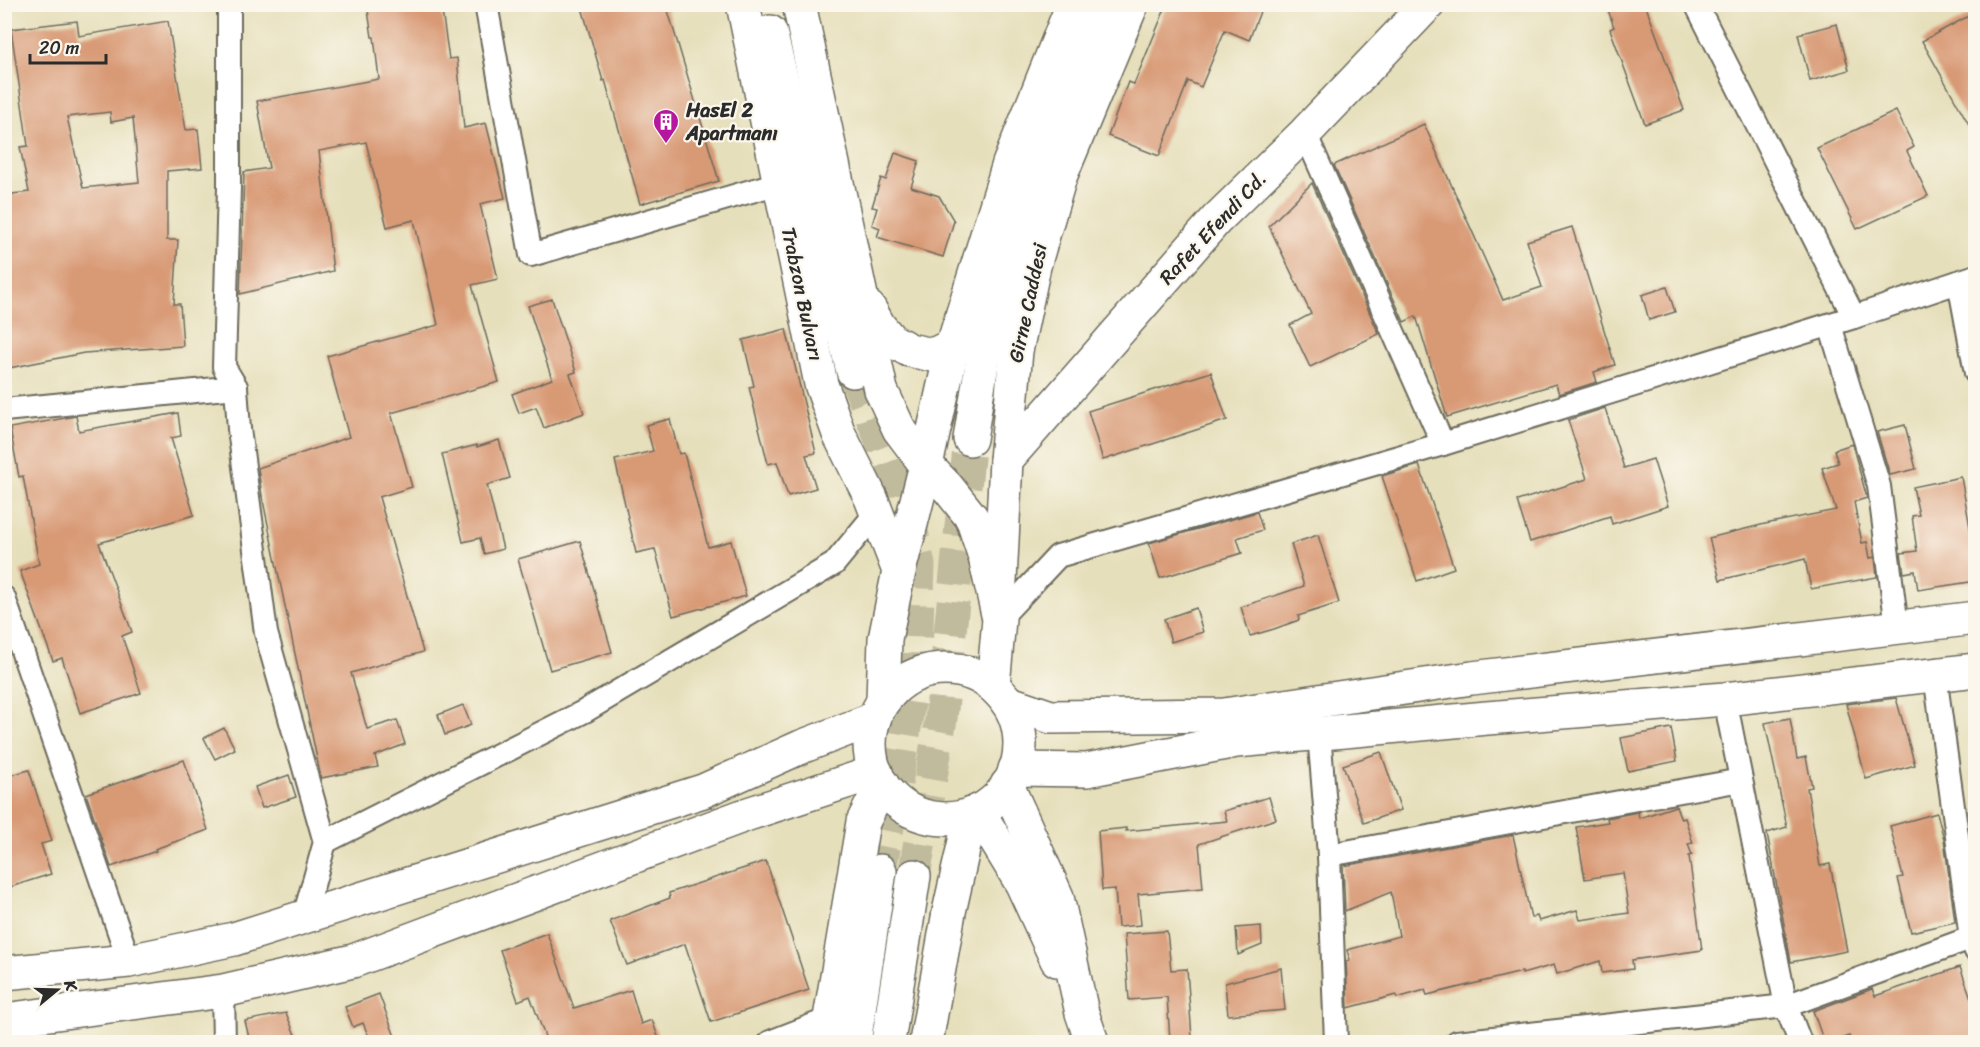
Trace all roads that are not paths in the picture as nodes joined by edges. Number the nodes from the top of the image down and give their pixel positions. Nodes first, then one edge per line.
1 (229, 4) edge
2 (486, 4) edge
3 (743, 4) edge
4 (763, 4) edge
5 (799, 4) edge
6 (1073, 4) edge
7 (1106, 4) edge
8 (1132, 4) edge
9 (1428, 4) edge
10 (1696, 4) edge
11 (1305, 133) junction
12 (779, 183) junction
13 (1967, 279) edge
14 (863, 300) junction
15 (1854, 317) junction
16 (1830, 325) junction
17 (953, 345) junction
18 (853, 371) tunnel mouth
19 (1976, 373) edge
20 (236, 387) junction
21 (4, 410) edge
22 (970, 439) tunnel mouth
23 (1443, 444) junction
24 (1006, 460) junction
25 (926, 465) junction
26 (876, 513) junction
27 (899, 571) junction
28 (4, 598) edge
29 (1976, 618) edge
30 (999, 619) junction
31 (1897, 627) junction
32 (1976, 670) edge
33 (1935, 675) junction
34 (1000, 694) junction
35 (1725, 699) junction
36 (878, 710) junction
37 (1319, 733) junction
38 (1011, 777) junction
39 (879, 778) junction
40 (1741, 780) junction
41 (975, 813) junction
42 (325, 842) junction
43 (1329, 855) junction
44 (879, 871) tunnel mouth
45 (914, 876) tunnel mouth
46 (304, 916) junction
47 (1974, 942) edge
48 (129, 961) junction
49 (4, 973) edge
50 (223, 992) junction
51 (1786, 1006) junction
52 (4, 1020) edge
53 (1087, 1028) edge
54 (827, 1031) edge
55 (224, 1042) edge
56 (770, 1042) edge
57 (854, 1042) edge
58 (888, 1042) edge
59 (926, 1042) edge
60 (1336, 1042) edge
61 (1457, 1042) edge
62 (1800, 1042) edge

1 - 20 street
2 - 12 street
3 - 12 main road, Trabzon Bulvarı
4 - 18 main road
5 - 14 main road
6 - 17 main road
7 - 22 main road, Girne Caddesi
8 - 24 main road, Girne Caddesi
9 - 11 main road, Rafet Efendi Cd.
10 - 15 street
11 - 23 street
11 - 24 main road, Rafet Efendi Cd.
12 - 26 main road, Trabzon Bulvarı
13 - 15 street
13 - 19 street
14 - 17 main road
14 - 25 main road
15 - 16 street
16 - 23 street
16 - 31 street
17 - 25 main road
20 - 21 street
20 - 42 street
23 - 30 street
24 - 30 main road, Girne Caddesi
25 - 27 main road
25 - 30 main road
26 - 27 main road, Trabzon Bulvarı
26 - 42 street
27 - 36 main road
28 - 48 street
29 - 31 main road
30 - 34 main road
31 - 34 main road
32 - 33 main road
33 - 35 main road
33 - 47 street
34 - 36 main road
34 - 38 main road
35 - 37 main road
35 - 40 street
36 - 39 main road
36 - 46 main road
37 - 38 main road
37 - 43 street
38 - 41 main road
38 - 53 main road
39 - 41 main road
39 - 50 main road
39 - 54 main road
40 - 43 street
40 - 51 street
41 - 53 main road
41 - 59 main road
42 - 46 street
43 - 60 street
44 - 57 main road
45 - 58 main road
46 - 48 main road
47 - 51 street
48 - 49 main road
50 - 52 main road
50 - 55 street
51 - 61 street
51 - 62 street
54 - 56 street

